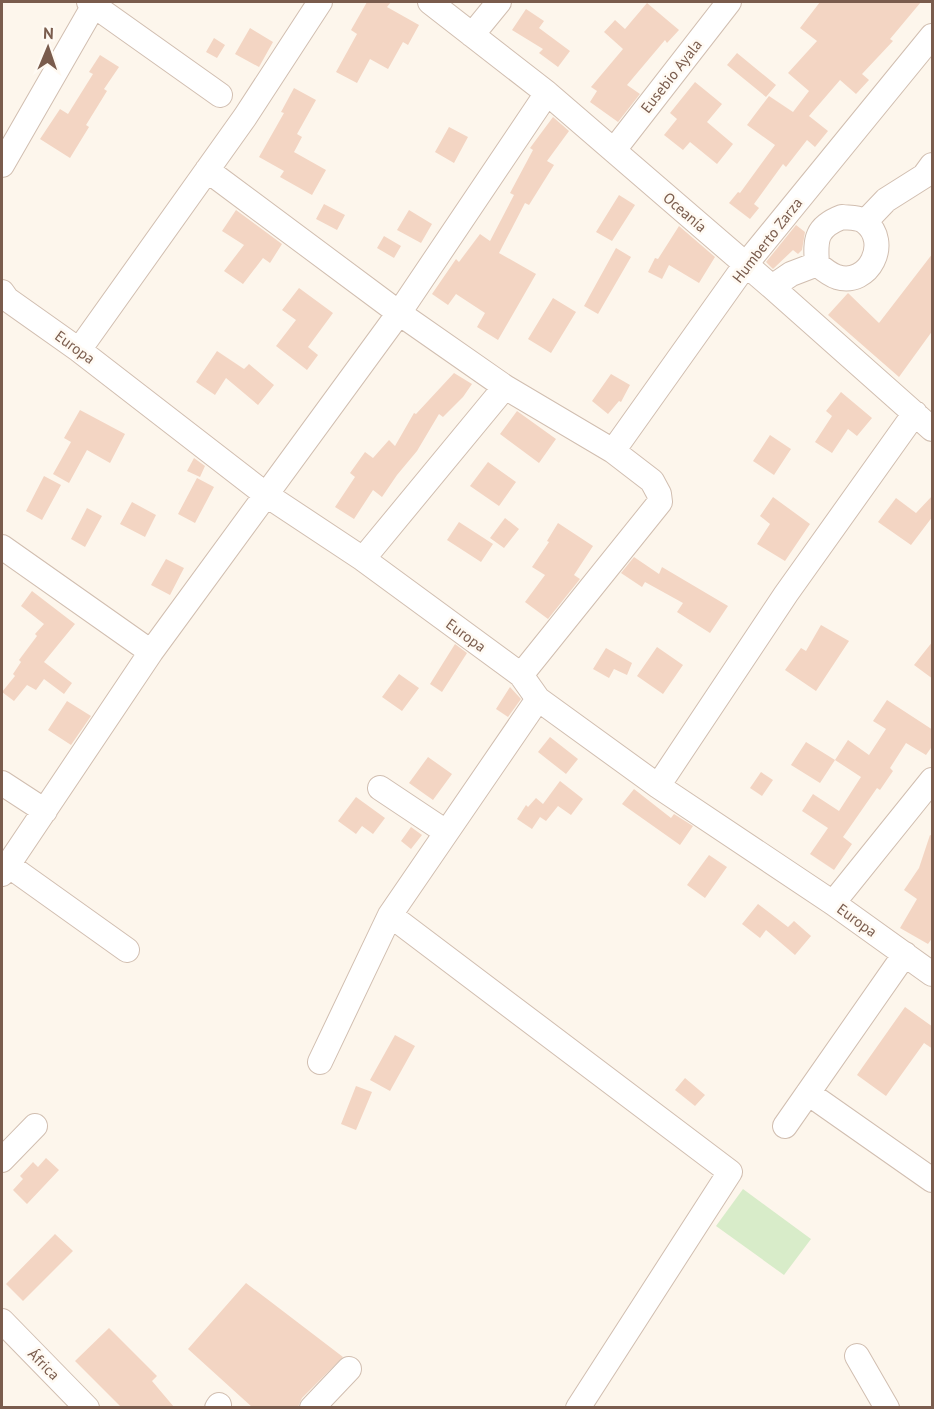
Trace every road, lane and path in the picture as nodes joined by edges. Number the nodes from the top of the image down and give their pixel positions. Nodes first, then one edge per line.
1 (320, 2) edge
2 (430, 2) edge
3 (499, 2) edge
4 (729, 2) edge
5 (92, 3) edge
6 (472, 35) junction
7 (933, 36) edge
8 (547, 93) junction
9 (220, 95) dead end
10 (614, 150) junction
11 (2, 165) edge
12 (933, 165) edge
13 (207, 170) junction
14 (865, 222) junction
15 (746, 264) junction
16 (817, 264) junction
17 (772, 287) junction
18 (2, 292) edge
19 (399, 313) junction
20 (79, 350) junction
21 (505, 387) junction
22 (915, 413) junction
23 (933, 429) edge
24 (613, 451) junction
25 (265, 494) junction
26 (2, 547) edge
27 (363, 559) junction
28 (151, 652) junction
29 (521, 675) junction
30 (538, 699) junction
31 (933, 780) edge
32 (2, 783) edge
33 (658, 786) junction
34 (380, 788) dead end
35 (45, 812) junction
36 (446, 832) junction
37 (5, 869) edge
38 (833, 903) junction
39 (390, 915) junction
40 (126, 950) dead end
41 (905, 954) junction
42 (933, 974) edge
43 (320, 1062) dead end
44 (808, 1093) junction
45 (35, 1126) dead end
46 (785, 1126) dead end
47 (2, 1160) edge
48 (933, 1180) edge
49 (2, 1321) edge
50 (857, 1356) dead end
51 (349, 1369) dead end
52 (87, 1407) edge
53 (312, 1407) edge
54 (578, 1407) edge
55 (887, 1407) edge

1 - 13 street
2 - 6 street, Oceanía
3 - 6 street
4 - 10 street, Eusebio Ayala
5 - 9 street
5 - 11 street
6 - 8 street, Oceanía
7 - 15 street, Humberto Zarza
8 - 10 street, Oceanía
8 - 19 street
10 - 15 street, Oceanía
12 - 14 street
13 - 19 street
13 - 20 street
14 - 16 street
14 - 16 street
15 - 17 street, Oceanía
15 - 24 street, Humberto Zarza
16 - 17 street
17 - 22 street, Oceanía
18 - 20 street, Europa
19 - 21 street
19 - 25 street
20 - 25 street, Europa
21 - 24 street
21 - 27 street
22 - 23 street, Oceanía
22 - 33 street
24 - 29 street
25 - 27 street, Europa
25 - 28 street
26 - 28 street
27 - 29 street, Europa
28 - 35 street
29 - 30 street, Europa
30 - 33 street, Europa
30 - 36 street
31 - 38 street
32 - 35 street
33 - 38 street, Europa
34 - 36 street
35 - 37 street
36 - 39 street
37 - 40 street
38 - 41 street, Europa
39 - 43 street
39 - 54 street
41 - 42 street, Europa
41 - 44 street
44 - 46 street
44 - 48 street
45 - 47 street
49 - 52 street, África
50 - 55 street
51 - 53 street

